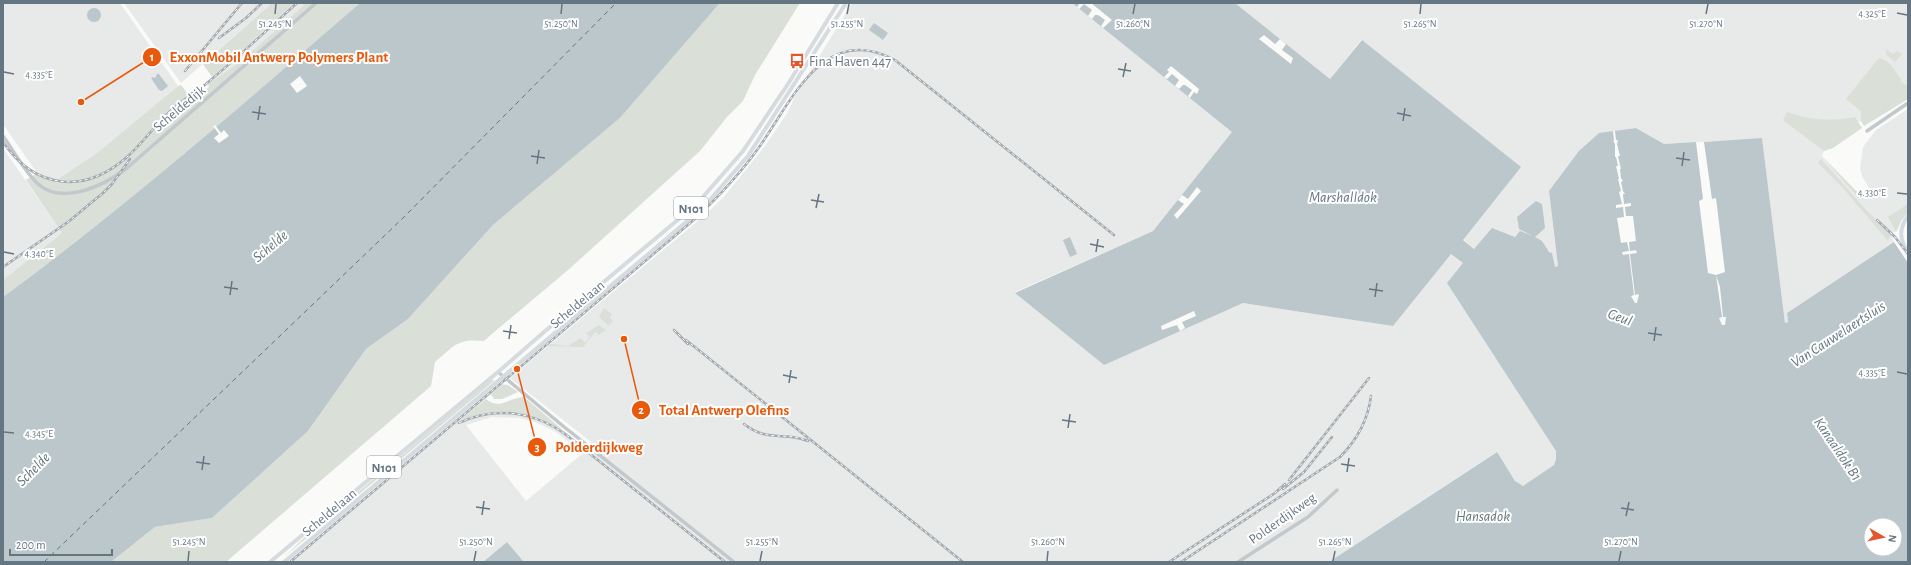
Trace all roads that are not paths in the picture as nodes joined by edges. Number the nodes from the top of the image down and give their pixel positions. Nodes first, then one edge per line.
1 (316, 3) edge
2 (838, 3) edge
3 (846, 3) edge
4 (810, 47) junction
5 (816, 51) junction
6 (788, 84) junction
7 (794, 87) junction
8 (1908, 103) edge
9 (1867, 131) dead end
10 (3, 136) edge
11 (1908, 216) edge
12 (1908, 253) edge
13 (596, 289) junction
14 (604, 292) junction
15 (544, 332) junction
16 (549, 338) junction
17 (498, 372) junction
18 (503, 377) junction
19 (1337, 490) dead end
20 (270, 562) edge
21 (284, 562) edge
22 (734, 562) edge
23 (1238, 562) edge

1 - 10 street, Scheldedijk
2 - 4 main road, Scheldelaan / N101
3 - 5 main road, Scheldelaan / N101
4 - 5 main road
4 - 6 main road, Scheldelaan / N101
5 - 7 main road, Scheldelaan / N101
6 - 7 main road
6 - 13 main road, Scheldelaan / N101
7 - 14 main road, Scheldelaan / N101
8 - 9 street
11 - 12 main road
13 - 14 main road
13 - 15 main road, Scheldelaan / N101
14 - 16 main road, Scheldelaan / N101
15 - 16 main road
15 - 17 main road, Scheldelaan / N101
16 - 18 main road, Scheldelaan / N101
17 - 18 street
17 - 20 main road, Scheldelaan / N101
18 - 21 main road, Scheldelaan / N101
18 - 22 street
19 - 23 street, Polderdijkweg

